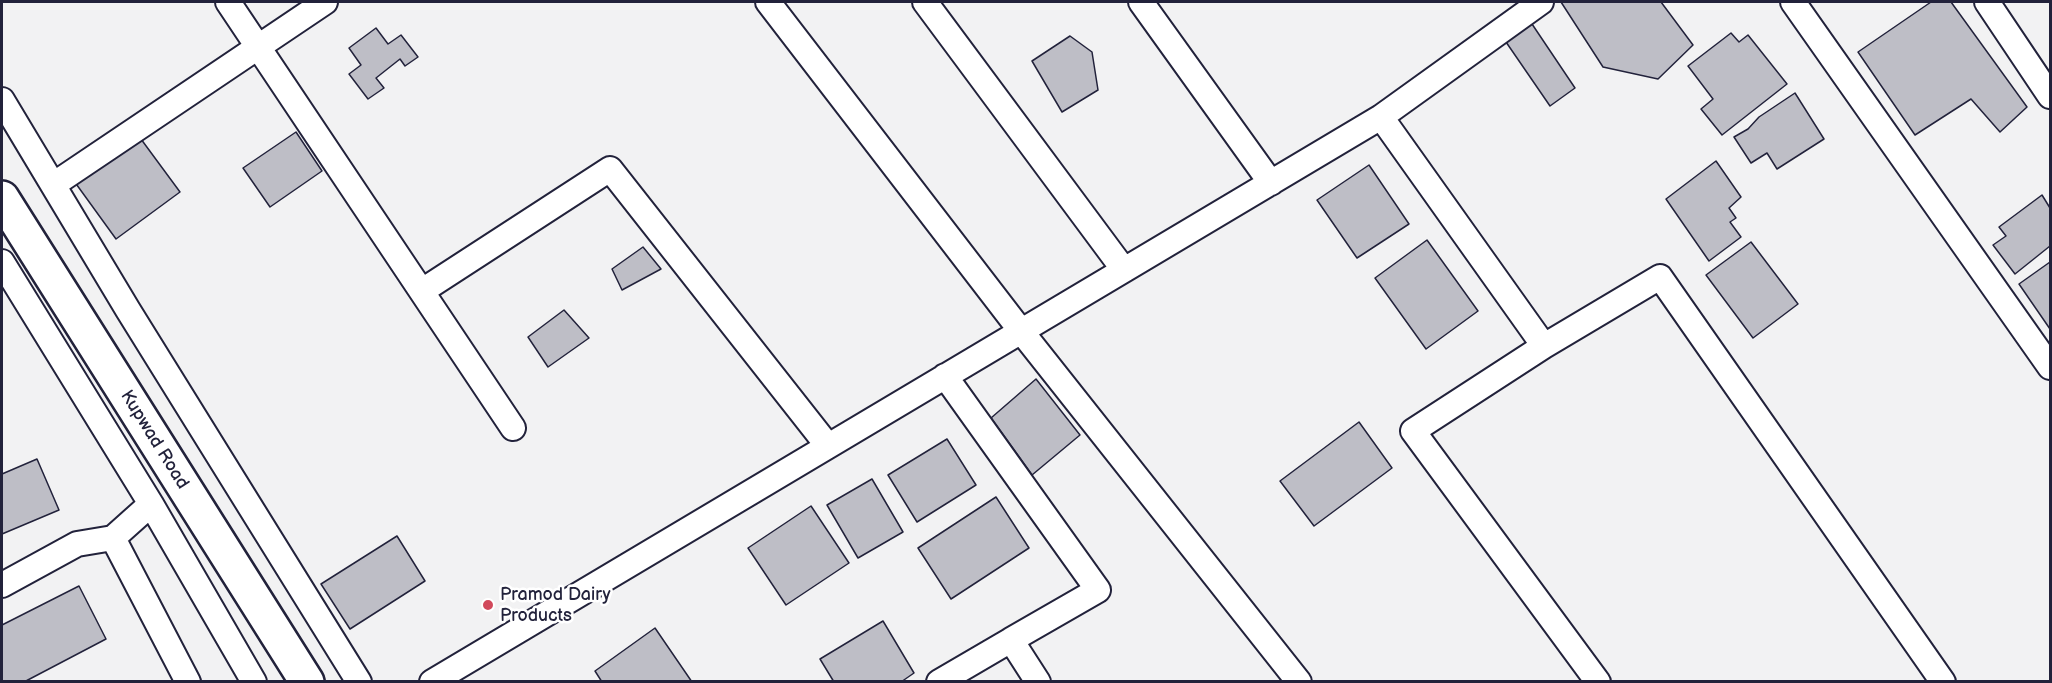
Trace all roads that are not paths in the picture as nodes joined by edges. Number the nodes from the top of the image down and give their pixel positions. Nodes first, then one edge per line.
1 (228, 2) edge
2 (325, 2) edge
3 (768, 2) edge
4 (925, 2) edge
5 (1141, 2) edge
6 (1541, 2) edge
7 (1793, 2) edge
8 (1987, 2) edge
9 (1515, 9) edge
10 (258, 46) junction
11 (2050, 96) edge
12 (2, 100) edge
13 (1382, 117) junction
14 (1271, 183) junction
15 (53, 185) junction
16 (2, 198) edge
17 (2, 262) edge
18 (1124, 270) junction
19 (422, 291) junction
20 (1021, 331) junction
21 (1544, 346) junction
22 (2050, 367) edge
23 (945, 376) junction
24 (513, 428) dead end
25 (828, 446) junction
26 (151, 504) junction
27 (113, 538) junction
28 (2, 585) edge
29 (1011, 640) junction
30 (188, 681) edge
31 (254, 681) edge
32 (307, 681) edge
33 (358, 681) edge
34 (432, 681) edge
35 (939, 681) edge
36 (1038, 681) edge
37 (1299, 681) edge
38 (1598, 681) edge
39 (1943, 681) edge

1 - 10 street
2 - 10 street
3 - 20 street
4 - 18 street
5 - 14 street
6 - 9 street
7 - 22 street
8 - 11 street
9 - 13 street
10 - 15 street
10 - 19 street
12 - 15 street
13 - 14 street
13 - 21 street
14 - 18 street
15 - 33 street
16 - 32 main road, Kupwad Road
17 - 26 street
18 - 20 street
19 - 24 street
19 - 25 street
20 - 23 street
20 - 37 street
21 - 38 street
21 - 39 street
23 - 25 street
23 - 29 street
25 - 34 street
26 - 27 street
26 - 31 street
27 - 28 street
27 - 30 street
29 - 35 street
29 - 36 street

